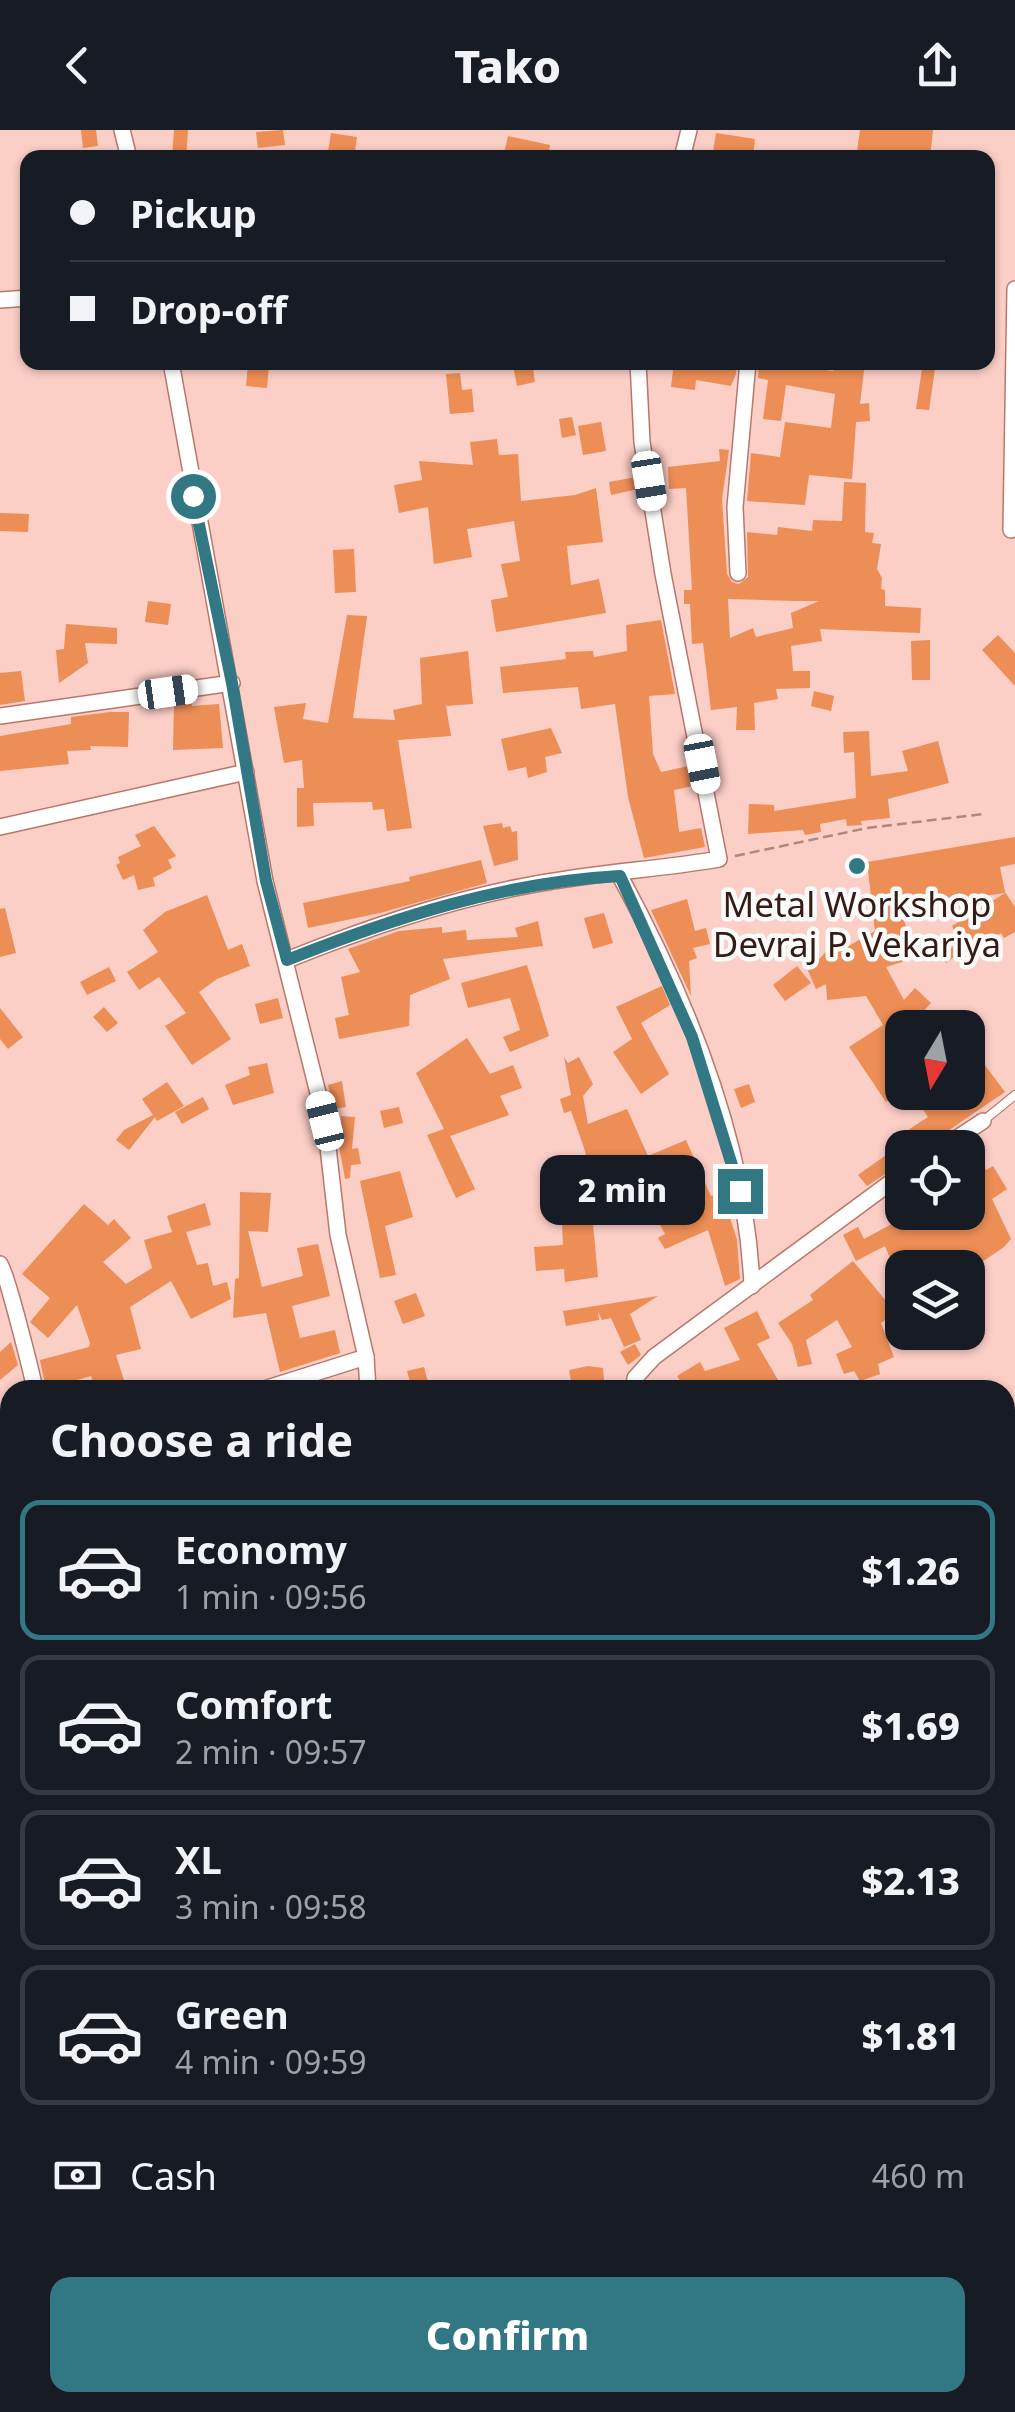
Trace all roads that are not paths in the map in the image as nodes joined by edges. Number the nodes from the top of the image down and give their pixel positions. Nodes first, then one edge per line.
1 (1015, 289) edge
2 (171, 370) edge
3 (638, 370) edge
4 (747, 370) edge
5 (1011, 530) dead end
6 (738, 573) dead end
7 (232, 683) junction
8 (0, 716) edge
9 (246, 772) junction
10 (0, 827) edge
11 (620, 876) junction
12 (287, 960) junction
13 (1015, 1096) edge
14 (984, 1120) joint
15 (969, 1130) edge
16 (885, 1187) edge
17 (0, 1264) edge
18 (752, 1286) junction
19 (366, 1357) junction
20 (32, 1380) edge
21 (293, 1380) edge
22 (367, 1380) edge
23 (635, 1380) edge

1 - 5 street
2 - 7 street
3 - 11 street
4 - 6 street
7 - 8 street
7 - 9 street
9 - 10 street
9 - 12 street
11 - 12 street
11 - 18 street
12 - 19 street
13 - 14 lane
14 - 15 street
16 - 18 street
17 - 20 street
18 - 23 street
19 - 21 street
19 - 22 street

